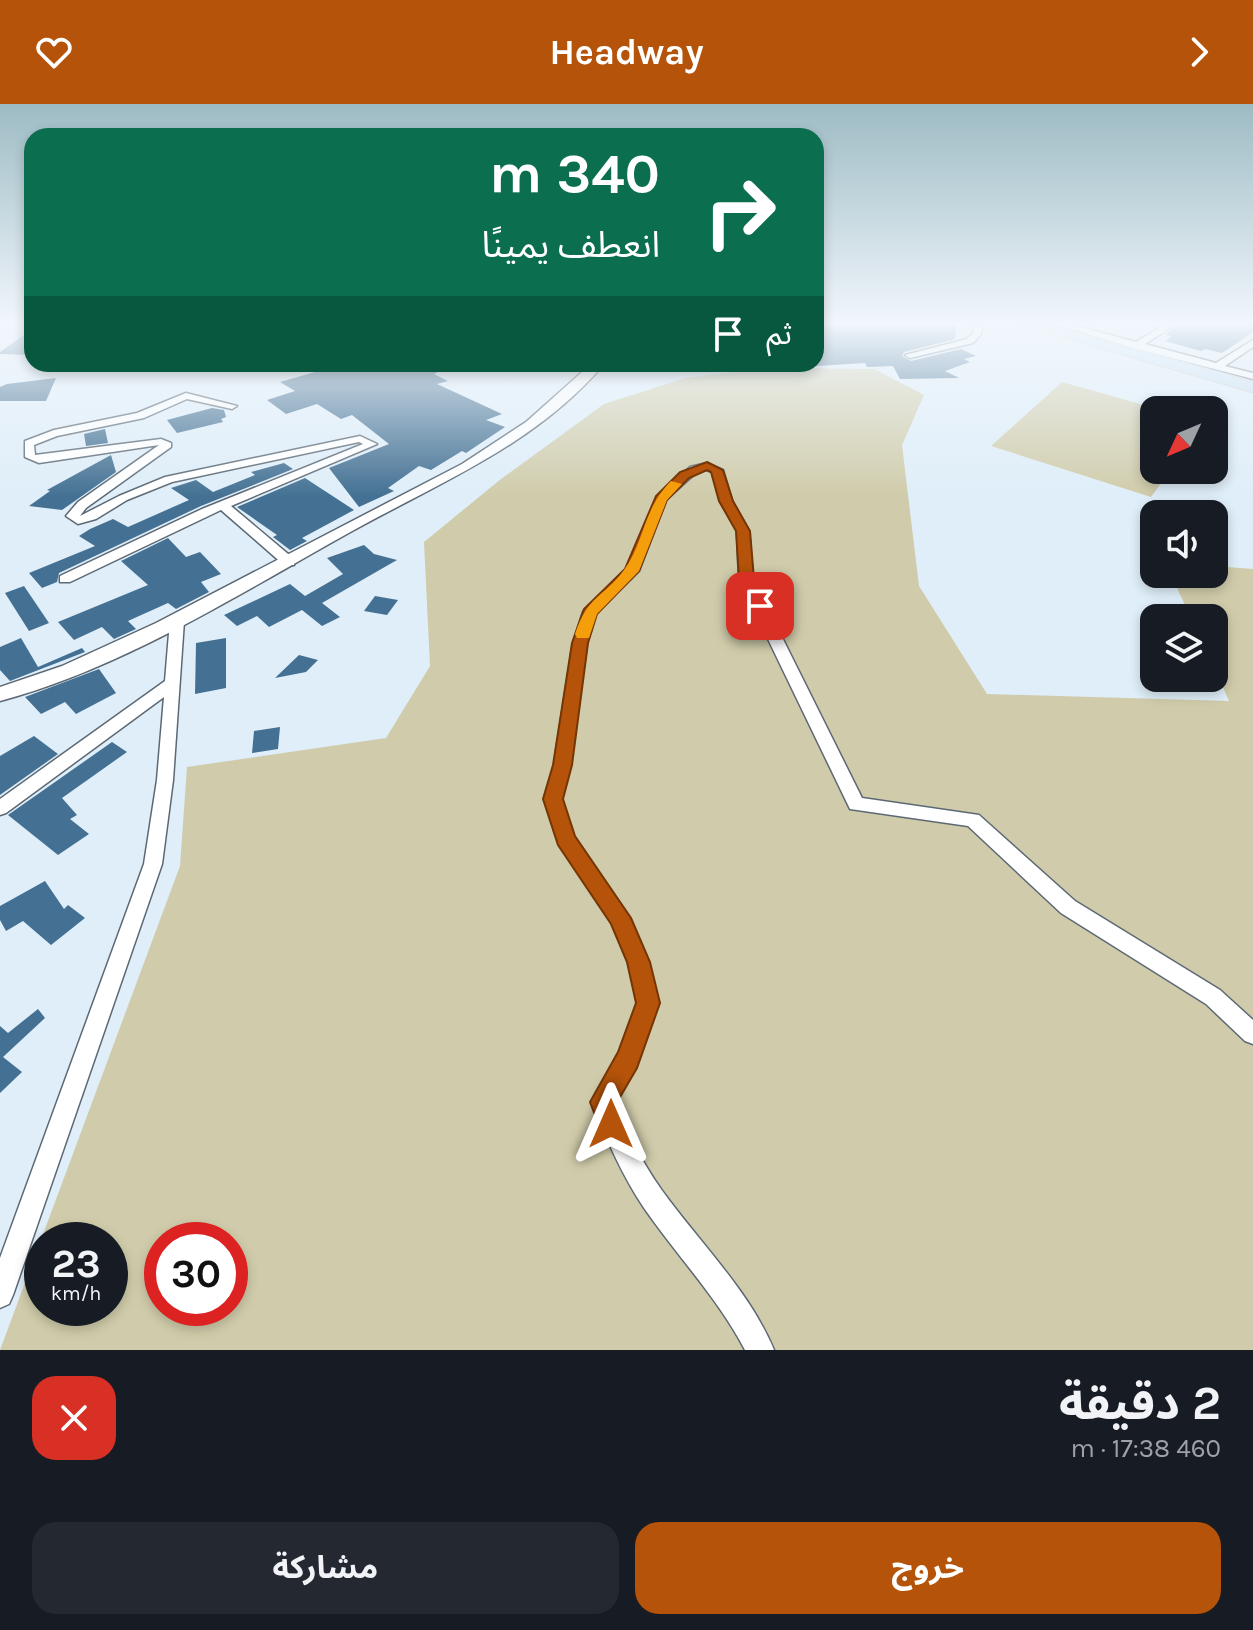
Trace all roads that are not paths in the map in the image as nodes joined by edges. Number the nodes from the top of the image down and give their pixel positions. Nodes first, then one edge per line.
1 (580, 380) edge
2 (1228, 380) edge
3 (1253, 387) edge
4 (232, 406) dead end
5 (224, 506) junction
6 (289, 562) junction
7 (65, 579) dead end
8 (177, 621) junction
9 (171, 684) junction
10 (0, 694) edge
11 (0, 808) edge
12 (1253, 1034) edge
13 (0, 1295) edge
14 (760, 1350) edge

1 - 6 street
2 - 3 main road
4 - 5 street
5 - 6 street
5 - 7 street
6 - 8 street
8 - 9 street
8 - 10 street
9 - 11 street
9 - 13 street
12 - 14 street

